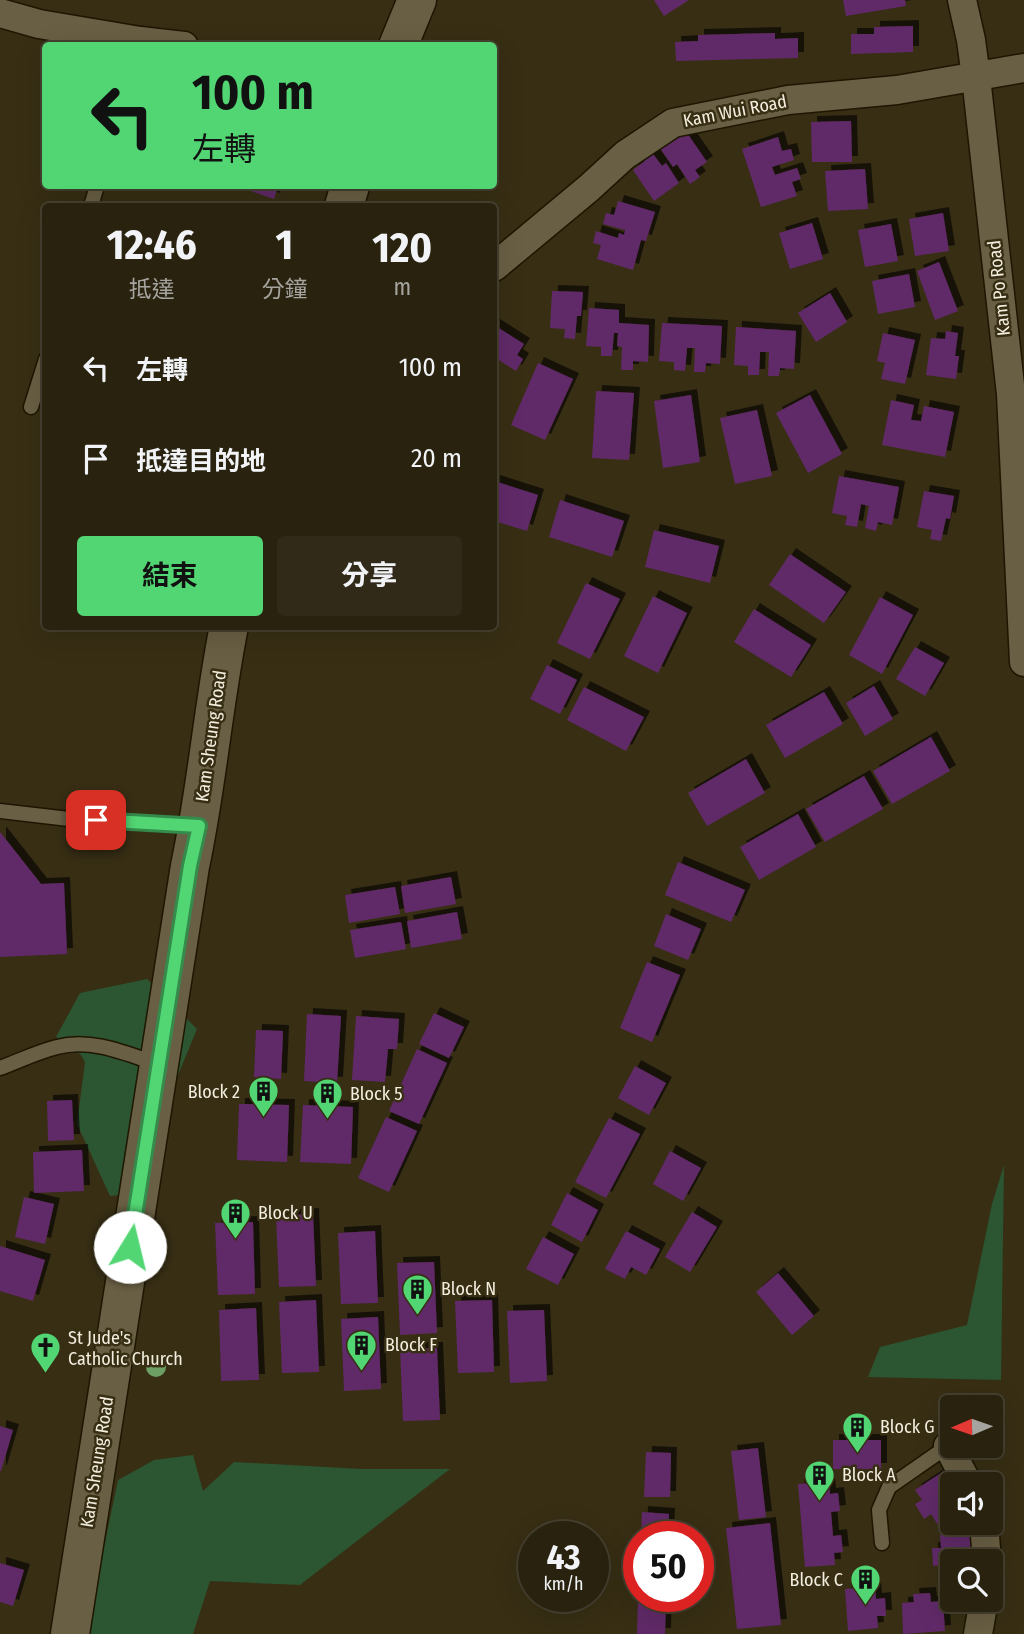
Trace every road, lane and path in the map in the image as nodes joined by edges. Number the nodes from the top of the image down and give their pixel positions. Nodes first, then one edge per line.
1 (417, 0) edge
2 (962, 0) edge
3 (0, 13) edge
4 (135, 42) edge
5 (400, 42) edge
6 (1020, 69) edge
7 (976, 76) junction
8 (497, 265) edge
9 (42, 372) edge
10 (31, 407) dead end
11 (228, 630) edge
12 (1024, 662) edge
13 (1, 810) edge
14 (199, 826) junction
15 (159, 1064) junction
16 (0, 1068) edge
17 (940, 1452) edge
18 (882, 1543) dead end
19 (982, 1612) edge
20 (70, 1634) edge
21 (978, 1634) edge

1 - 5 main road
2 - 7 street, Kam Po Road
3 - 4 street
6 - 7 street, Kam Wui Road
7 - 8 street, Kam Wui Road
7 - 12 street, Kam Po Road
9 - 10 lane
11 - 14 main road, Kam Sheung Road
13 - 14 lane
14 - 15 main road, Kam Sheung Road
15 - 16 lane
15 - 20 main road, Kam Sheung Road
17 - 18 lane
19 - 21 street

